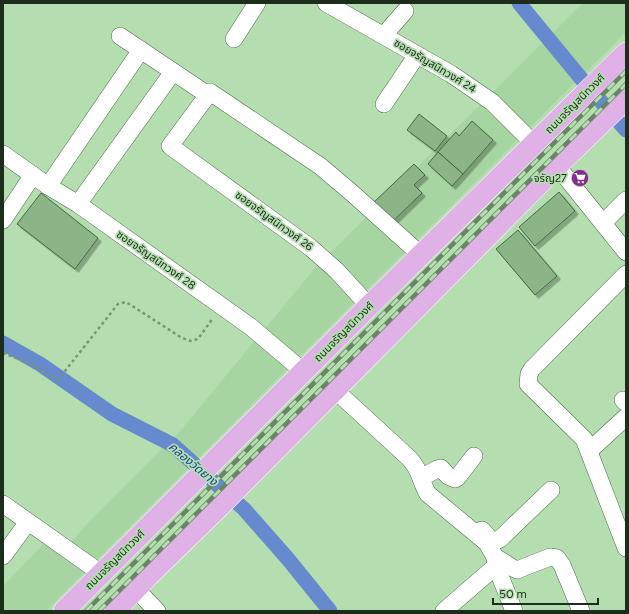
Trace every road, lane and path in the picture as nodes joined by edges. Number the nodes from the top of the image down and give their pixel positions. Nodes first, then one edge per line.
1 (257, 3) edge
2 (326, 3) edge
3 (405, 11) dead end
4 (384, 35) junction
5 (120, 36) dead end
6 (234, 39) dead end
7 (141, 50) junction
8 (626, 53) edge
9 (417, 55) junction
10 (173, 72) junction
11 (202, 91) dead end
12 (623, 102) edge
13 (384, 104) dead end
14 (534, 144) junction
15 (3, 154) edge
16 (557, 166) junction
17 (33, 175) junction
18 (48, 186) junction
19 (626, 200) edge
20 (78, 204) junction
21 (3, 220) edge
22 (603, 223) junction
23 (626, 252) edge
24 (421, 255) junction
25 (626, 274) edge
26 (221, 306) junction
27 (369, 306) junction
28 (3, 353) edge
29 (304, 372) junction
30 (335, 390) junction
31 (626, 417) edge
32 (589, 450) junction
33 (474, 456) dead end
34 (424, 476) junction
35 (551, 490) dead end
36 (3, 504) edge
37 (28, 522) junction
38 (626, 548) edge
39 (123, 552) junction
40 (3, 556) edge
41 (495, 562) junction
42 (102, 574) junction
43 (142, 582) junction
44 (64, 611) edge
45 (76, 611) edge
46 (107, 611) edge
47 (115, 611) edge
48 (157, 611) edge
49 (444, 611) edge
50 (514, 611) edge
51 (581, 611) edge

1 - 6 street
2 - 4 street, ซอยจรัญสนิทวงศ์ 24
3 - 4 street
4 - 9 street, ซอยจรัญสนิทวงศ์ 24
5 - 7 street
7 - 10 street
7 - 18 street
8 - 14 main road, ถนนจรัญสนิทวงศ์
9 - 13 street
9 - 14 street, ซอยจรัญสนิทวงศ์ 24
10 - 11 street
10 - 20 street
12 - 16 main road
14 - 24 main road, ถนนจรัญสนิทวงศ์
15 - 17 street, ซอยจรัญสนิทวงศ์ 28
16 - 22 street
16 - 30 main road
17 - 18 street, ซอยจรัญสนิทวงศ์ 28
17 - 21 street
18 - 20 street, ซอยจรัญสนิทวงศ์ 28
19 - 22 street
20 - 26 street, ซอยจรัญสนิทวงศ์ 28
22 - 23 street
24 - 27 main road, ถนนจรัญสนิทวงศ์
24 - 27 street, ซอยจรัญสนิทวงศ์ 26
25 - 32 street
26 - 28 path
26 - 29 street, ซอยจรัญสนิทวงศ์ 28
27 - 29 main road, ถนนจรัญสนิทวงศ์
29 - 39 main road, ถนนจรัญสนิทวงศ์
30 - 34 street
30 - 43 main road
31 - 32 street
32 - 38 street
33 - 34 street
34 - 35 street
34 - 41 street
36 - 37 street
37 - 40 street
37 - 42 street
39 - 42 main road, ถนนจรัญสนิทวงศ์
39 - 45 main road
41 - 49 street
41 - 50 street
41 - 51 street
42 - 44 main road, ถนนจรัญสนิทวงศ์
43 - 46 main road
43 - 47 main road
43 - 48 street

